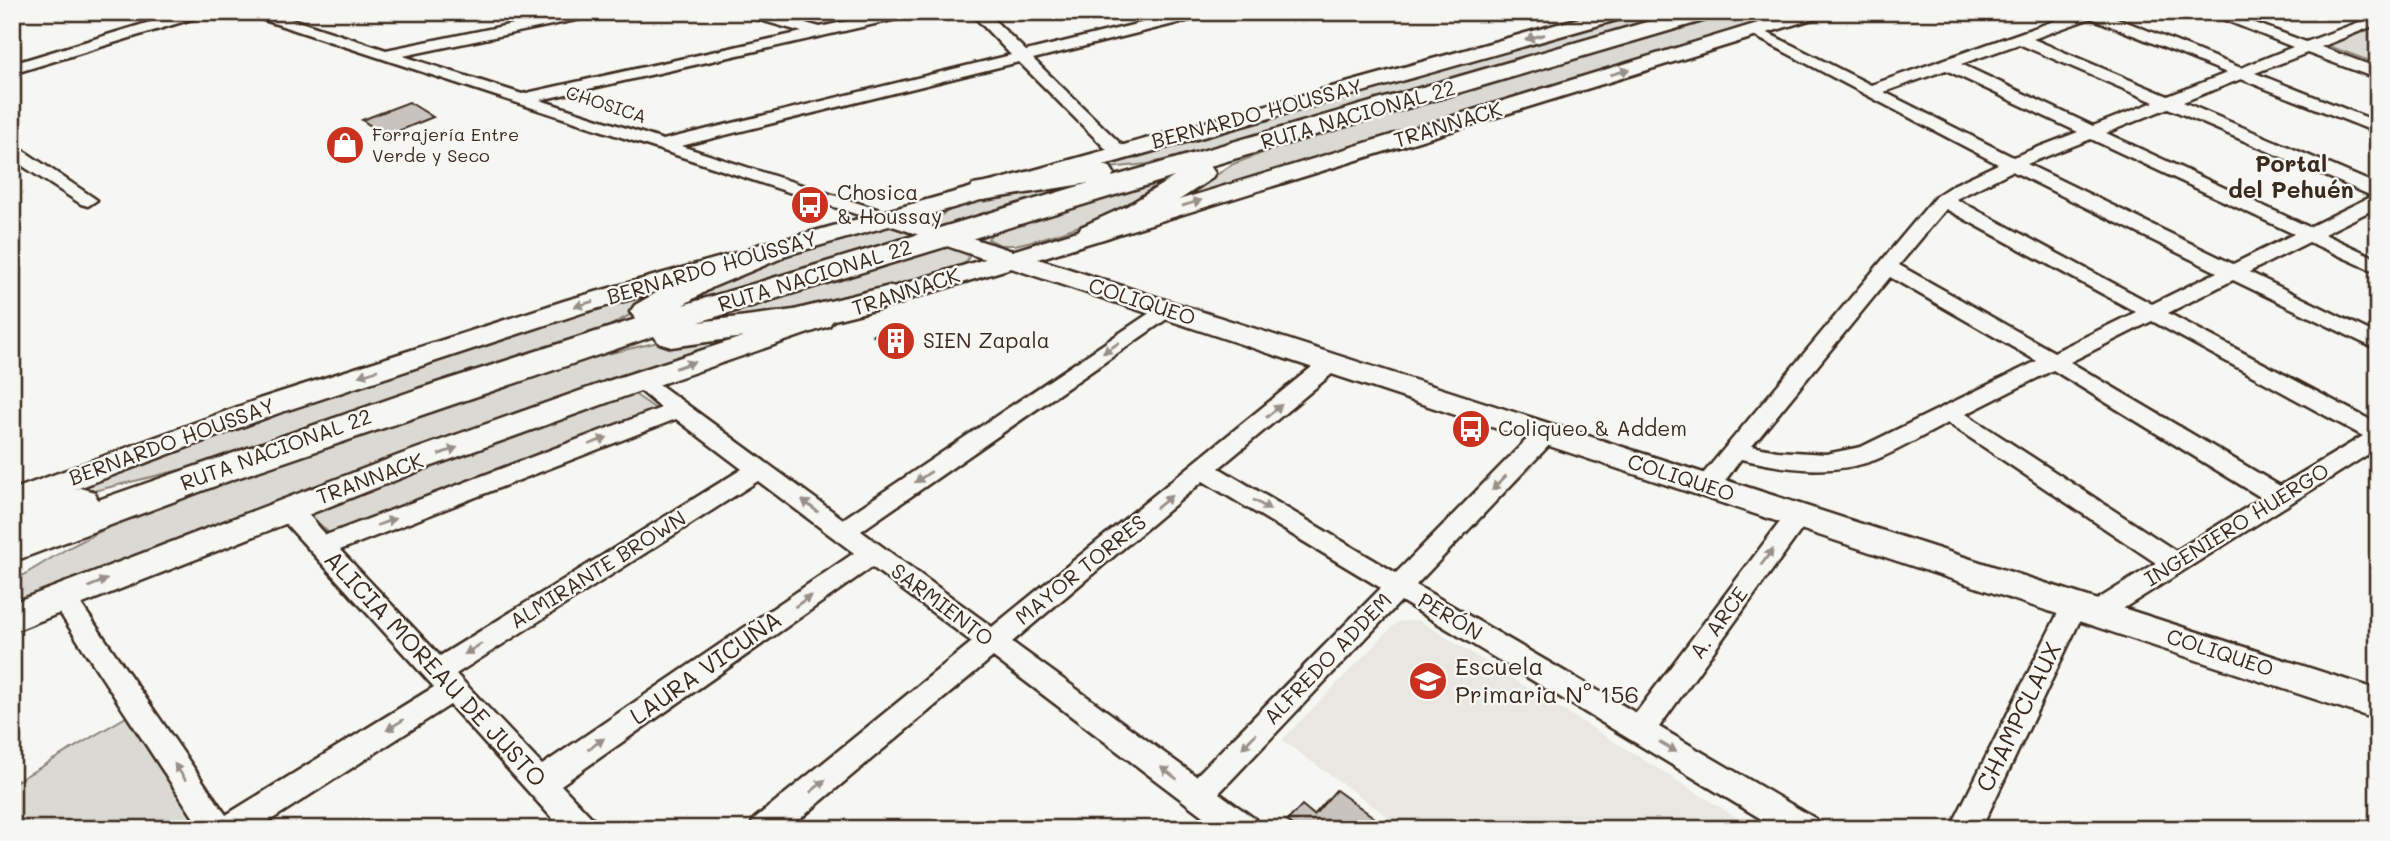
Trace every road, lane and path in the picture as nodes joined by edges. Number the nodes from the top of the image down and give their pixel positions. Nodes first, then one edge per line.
1 (200, 12) edge
2 (595, 12) edge
3 (748, 12) edge
4 (910, 12) edge
5 (977, 12) edge
6 (1205, 12) edge
7 (1624, 12) edge
8 (1815, 12) edge
9 (2212, 12) edge
10 (264, 13) edge
11 (1705, 13) edge
12 (2093, 13) edge
13 (2377, 20) edge
14 (1753, 31) junction
15 (821, 32) junction
16 (2021, 39) junction
17 (2307, 48) junction
18 (385, 55) junction
19 (1022, 57) junction
20 (1947, 64) junction
21 (12, 69) edge
22 (2242, 74) junction
23 (2378, 74) edge
24 (1870, 91) junction
25 (521, 99) junction
26 (2171, 103) junction
27 (2378, 128) edge
28 (2095, 133) junction
29 (662, 145) junction
30 (1249, 147) junction
31 (12, 151) edge
32 (1119, 152) junction
33 (2012, 164) junction
34 (983, 191) junction
35 (2378, 192) edge
36 (88, 200) dead end
37 (2378, 200) edge
38 (1943, 201) junction
39 (888, 219) junction
40 (1092, 234) junction
41 (2308, 234) junction
42 (944, 237) junction
43 (771, 251) junction
44 (1009, 258) junction
45 (1888, 267) junction
46 (2378, 267) edge
47 (2233, 271) junction
48 (890, 296) junction
49 (1167, 310) junction
50 (2151, 312) junction
51 (2378, 343) edge
52 (557, 355) junction
53 (2053, 360) junction
54 (1331, 363) junction
55 (489, 377) junction
56 (640, 380) junction
57 (679, 409) junction
58 (1949, 413) junction
59 (1546, 434) junction
60 (2378, 436) edge
61 (286, 446) junction
62 (1735, 450) junction
63 (759, 469) junction
64 (1203, 470) junction
65 (189, 481) junction
66 (1706, 486) junction
67 (2281, 498) junction
68 (12, 502) edge
69 (287, 509) junction
70 (1798, 516) junction
71 (12, 517) edge
72 (843, 531) junction
73 (12, 547) edge
74 (322, 547) junction
75 (873, 553) junction
76 (2176, 563) junction
77 (12, 575) edge
78 (1398, 587) junction
79 (63, 598) junction
80 (2085, 609) junction
81 (12, 618) edge
82 (993, 642) junction
83 (445, 680) junction
84 (2378, 705) edge
85 (1640, 730) junction
86 (540, 783) junction
87 (1198, 794) junction
88 (782, 824) edge
89 (1233, 826) edge
90 (218, 829) edge
91 (230, 829) edge
92 (582, 829) edge
93 (1805, 829) edge
94 (1965, 829) edge

1 - 21 street
2 - 18 street
3 - 15 street
4 - 15 street
5 - 19 street
6 - 19 street
7 -> 32 street, BERNARDO HOUSSAY
8 - 14 street, TRANNACK
9 - 17 street
10 - 18 street, CHOSICA
11 - 30 main road, RUTA NACIONAL 22
12 - 16 street
12 - 22 street
13 - 17 street
14 - 24 street
40 -> 14 street, TRANNACK
15 - 25 street
16 - 20 street
16 - 26 street
17 - 22 street
17 - 23 street
18 - 25 street, CHOSICA
19 - 29 street
19 - 32 street
20 - 24 street
20 - 28 street
22 - 26 street
22 - 27 street
24 - 33 street
25 - 29 street, CHOSICA
26 - 28 street
26 - 35 street
28 - 33 street
28 - 41 street
29 - 39 street, CHOSICA
30 - 34 main road
30 - 40 main road
30 - 42 main road, RUTA NACIONAL 22
31 - 36 street
32 - 34 street, BERNARDO HOUSSAY
33 - 38 street
33 - 47 street
34 - 39 street, BERNARDO HOUSSAY
37 - 41 street
38 - 45 street
38 - 50 street
39 - 42 street, CHOSICA
39 - 43 street, BERNARDO HOUSSAY
40 - 44 street, TRANNACK
41 - 46 street
41 - 47 street
42 - 44 street, COLIQUEO
42 - 52 main road, RUTA NACIONAL 22
43 - 52 main road
43 -> 68 street, BERNARDO HOUSSAY
44 - 48 street, TRANNACK
44 - 49 street, COLIQUEO
45 - 53 street
45 - 62 street
47 - 50 street
47 - 51 street
48 - 55 main road
56 -> 48 street, TRANNACK
49 - 54 street, COLIQUEO
49 -> 72 street
50 - 53 street
50 - 60 street
52 - 55 main road, RUTA NACIONAL 22
53 - 58 street
53 - 67 street
54 - 59 street, COLIQUEO
64 -> 54 street, MAYOR TORRES
55 - 61 main road, RUTA NACIONAL 22
56 - 57 street, SARMIENTO
69 -> 56 street, TRANNACK
57 - 63 street, SARMIENTO
74 -> 57 street
58 - 62 street
58 - 76 street
59 - 66 street, COLIQUEO
59 -> 78 street, ALFREDO ADDEM
60 - 67 street, INGENIERO HUERGO
61 - 65 main road, RUTA NACIONAL 22
61 - 71 main road
62 - 66 street
72 -> 63 street, SARMIENTO
63 -> 83 street, ALMIRANTE BROWN
64 -> 78 street, PERÓN
82 -> 64 street, MAYOR TORRES
65 - 73 main road, RUTA NACIONAL 22
65 - 77 main road
66 - 70 street, COLIQUEO
67 - 76 street, INGENIERO HUERGO
69 - 74 street, ALICIA MOREAU DE JUSTO
79 -> 69 street, TRANNACK
70 - 80 street, COLIQUEO
85 -> 70 street, A. ARCE
72 - 75 street, SARMIENTO
74 - 83 street, ALICIA MOREAU DE JUSTO
75 - 82 street, SARMIENTO
86 -> 75 street, LAURA VICUÑA
76 - 80 street, INGENIERO HUERGO
78 - 85 street, PERÓN
78 -> 87 street, ALFREDO ADDEM
79 - 81 street, TRANNACK
90 -> 79 street
80 - 84 street, COLIQUEO
80 - 94 street, CHAMPCLAUX
87 -> 82 street, SARMIENTO
88 -> 82 street, MAYOR TORRES
83 - 86 street, ALICIA MOREAU DE JUSTO
83 -> 91 street
85 -> 93 street, PERÓN
86 - 92 street, ALICIA MOREAU DE JUSTO
87 - 89 street, SARMIENTO

